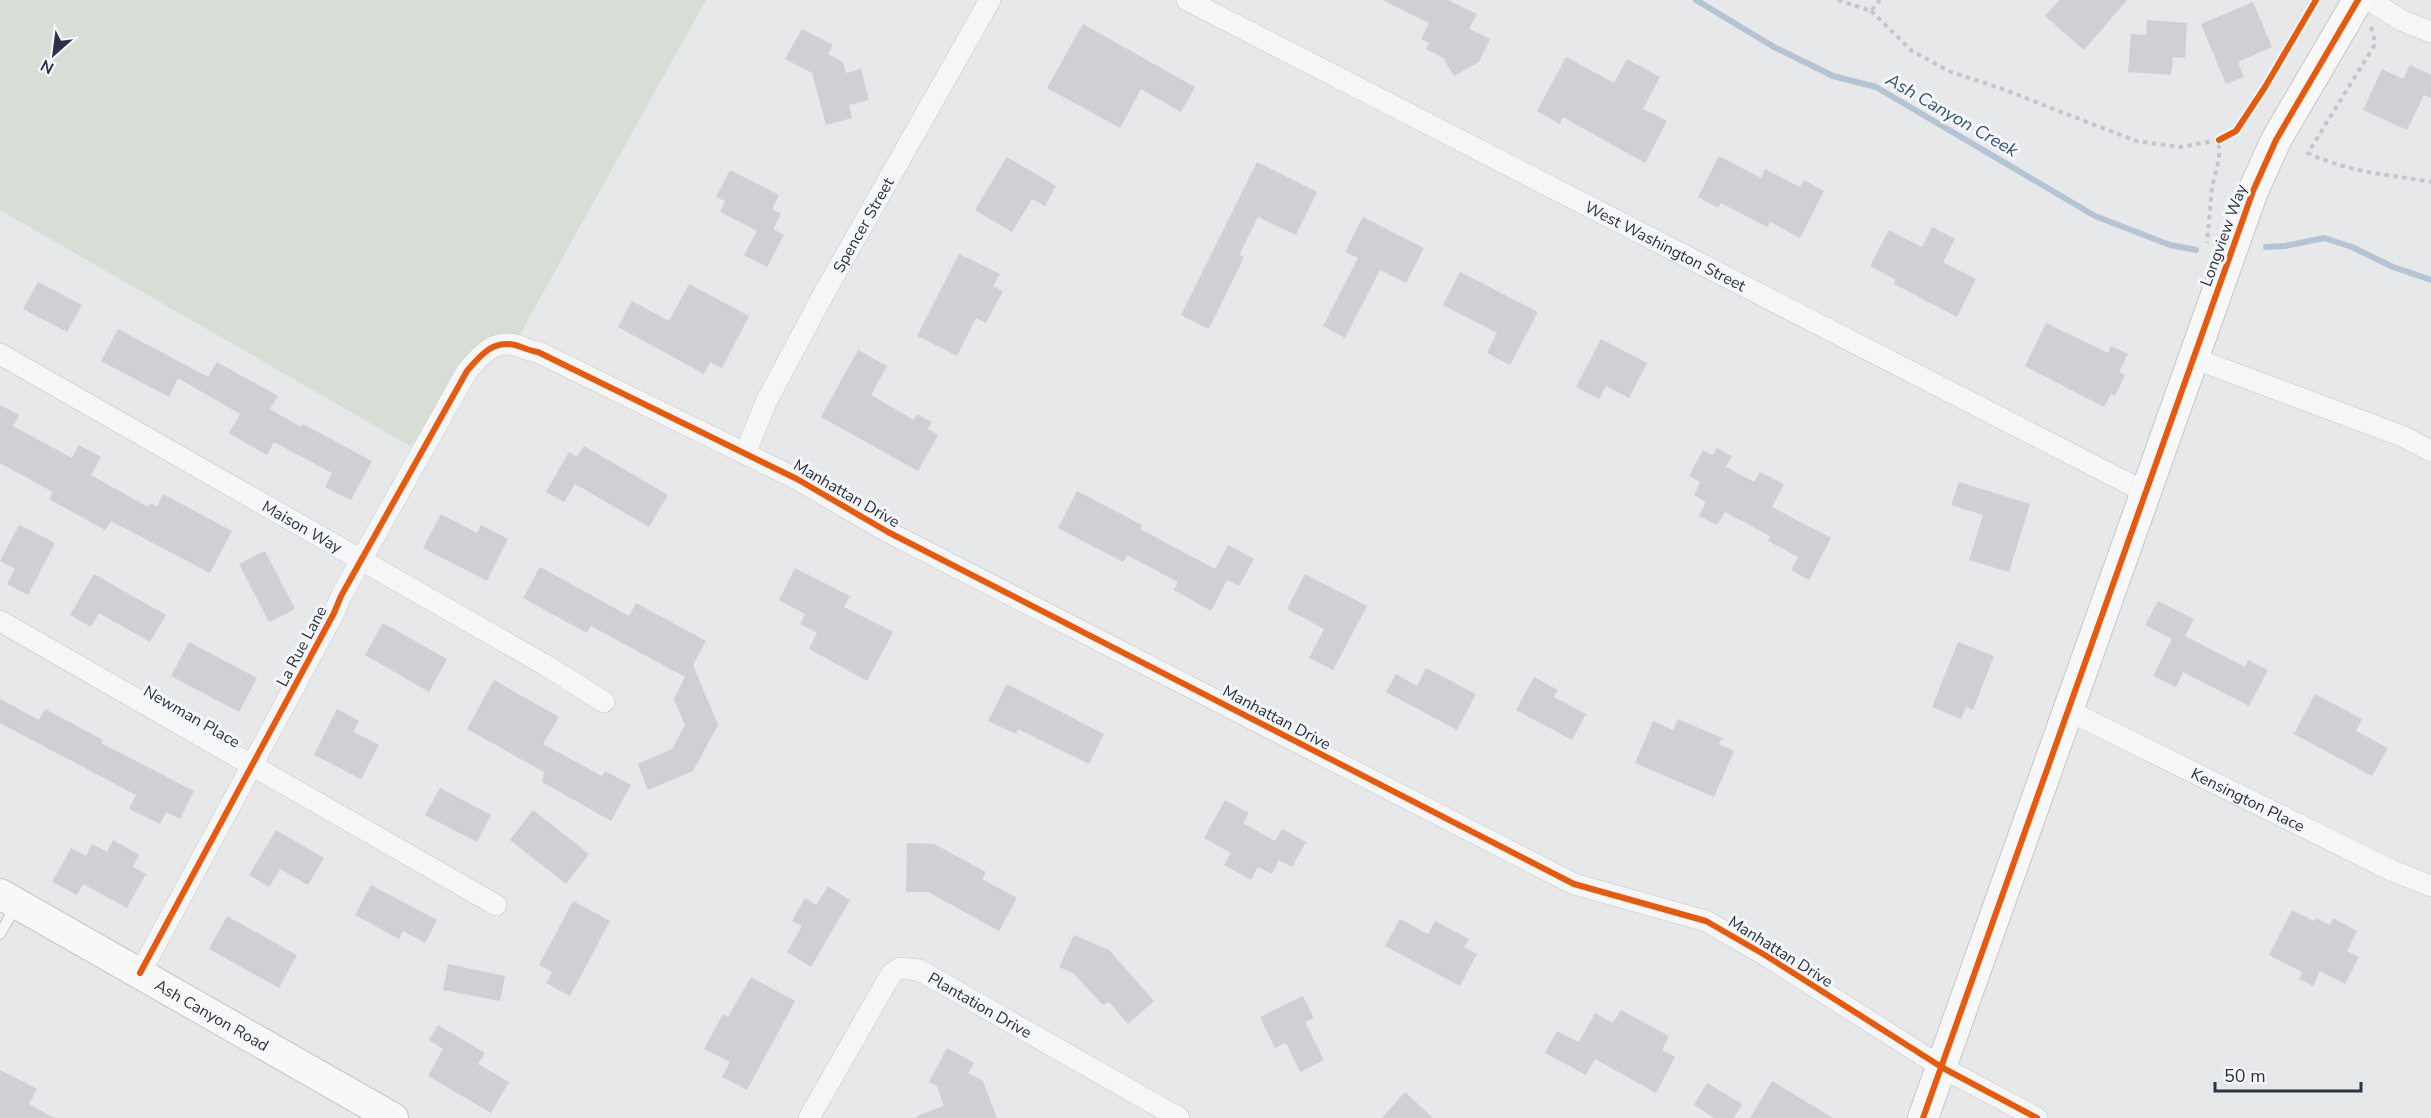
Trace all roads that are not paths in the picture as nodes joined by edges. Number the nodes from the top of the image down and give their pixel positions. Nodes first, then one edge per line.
1 (990, 0) edge
2 (1187, 0) edge
3 (2360, 3) edge
4 (2431, 32) edge
5 (501, 345) joint
6 (0, 354) edge
7 (2193, 358) junction
8 (2431, 451) edge
9 (745, 454) junction
10 (2145, 492) junction
11 (362, 560) junction
12 (0, 621) edge
13 (604, 702) dead end
14 (2067, 710) junction
15 (251, 765) junction
16 (2431, 886) edge
17 (8, 899) edge
18 (496, 905) dead end
19 (0, 934) edge
20 (140, 973) junction
21 (1942, 1068) junction
22 (393, 1118) edge
23 (809, 1118) edge
24 (1179, 1118) edge
25 (1923, 1118) edge
26 (2037, 1118) edge

1 - 9 street, Spencer Street
2 - 10 street, West Washington Street
3 - 4 street
3 - 7 street, Longview Way
5 - 9 street, Manhattan Drive
5 - 11 street, La Rue Lane
6 - 11 street, Maison Way
7 - 8 street
7 - 10 street, Longview Way
9 - 21 street, Manhattan Drive
10 - 14 street, Longview Way
11 - 13 street, Maison Way
11 - 15 street, La Rue Lane
12 - 15 street, Newman Place
14 - 16 street, Kensington Place
14 - 21 street, Longview Way
15 - 18 street, Newman Place
15 - 20 street, La Rue Lane
17 - 19 lane
17 - 20 street, Ash Canyon Road
20 - 22 street, Ash Canyon Road
21 - 25 street, Longview Way
21 - 26 street, Manhattan Drive
23 - 24 street, Plantation Drive

